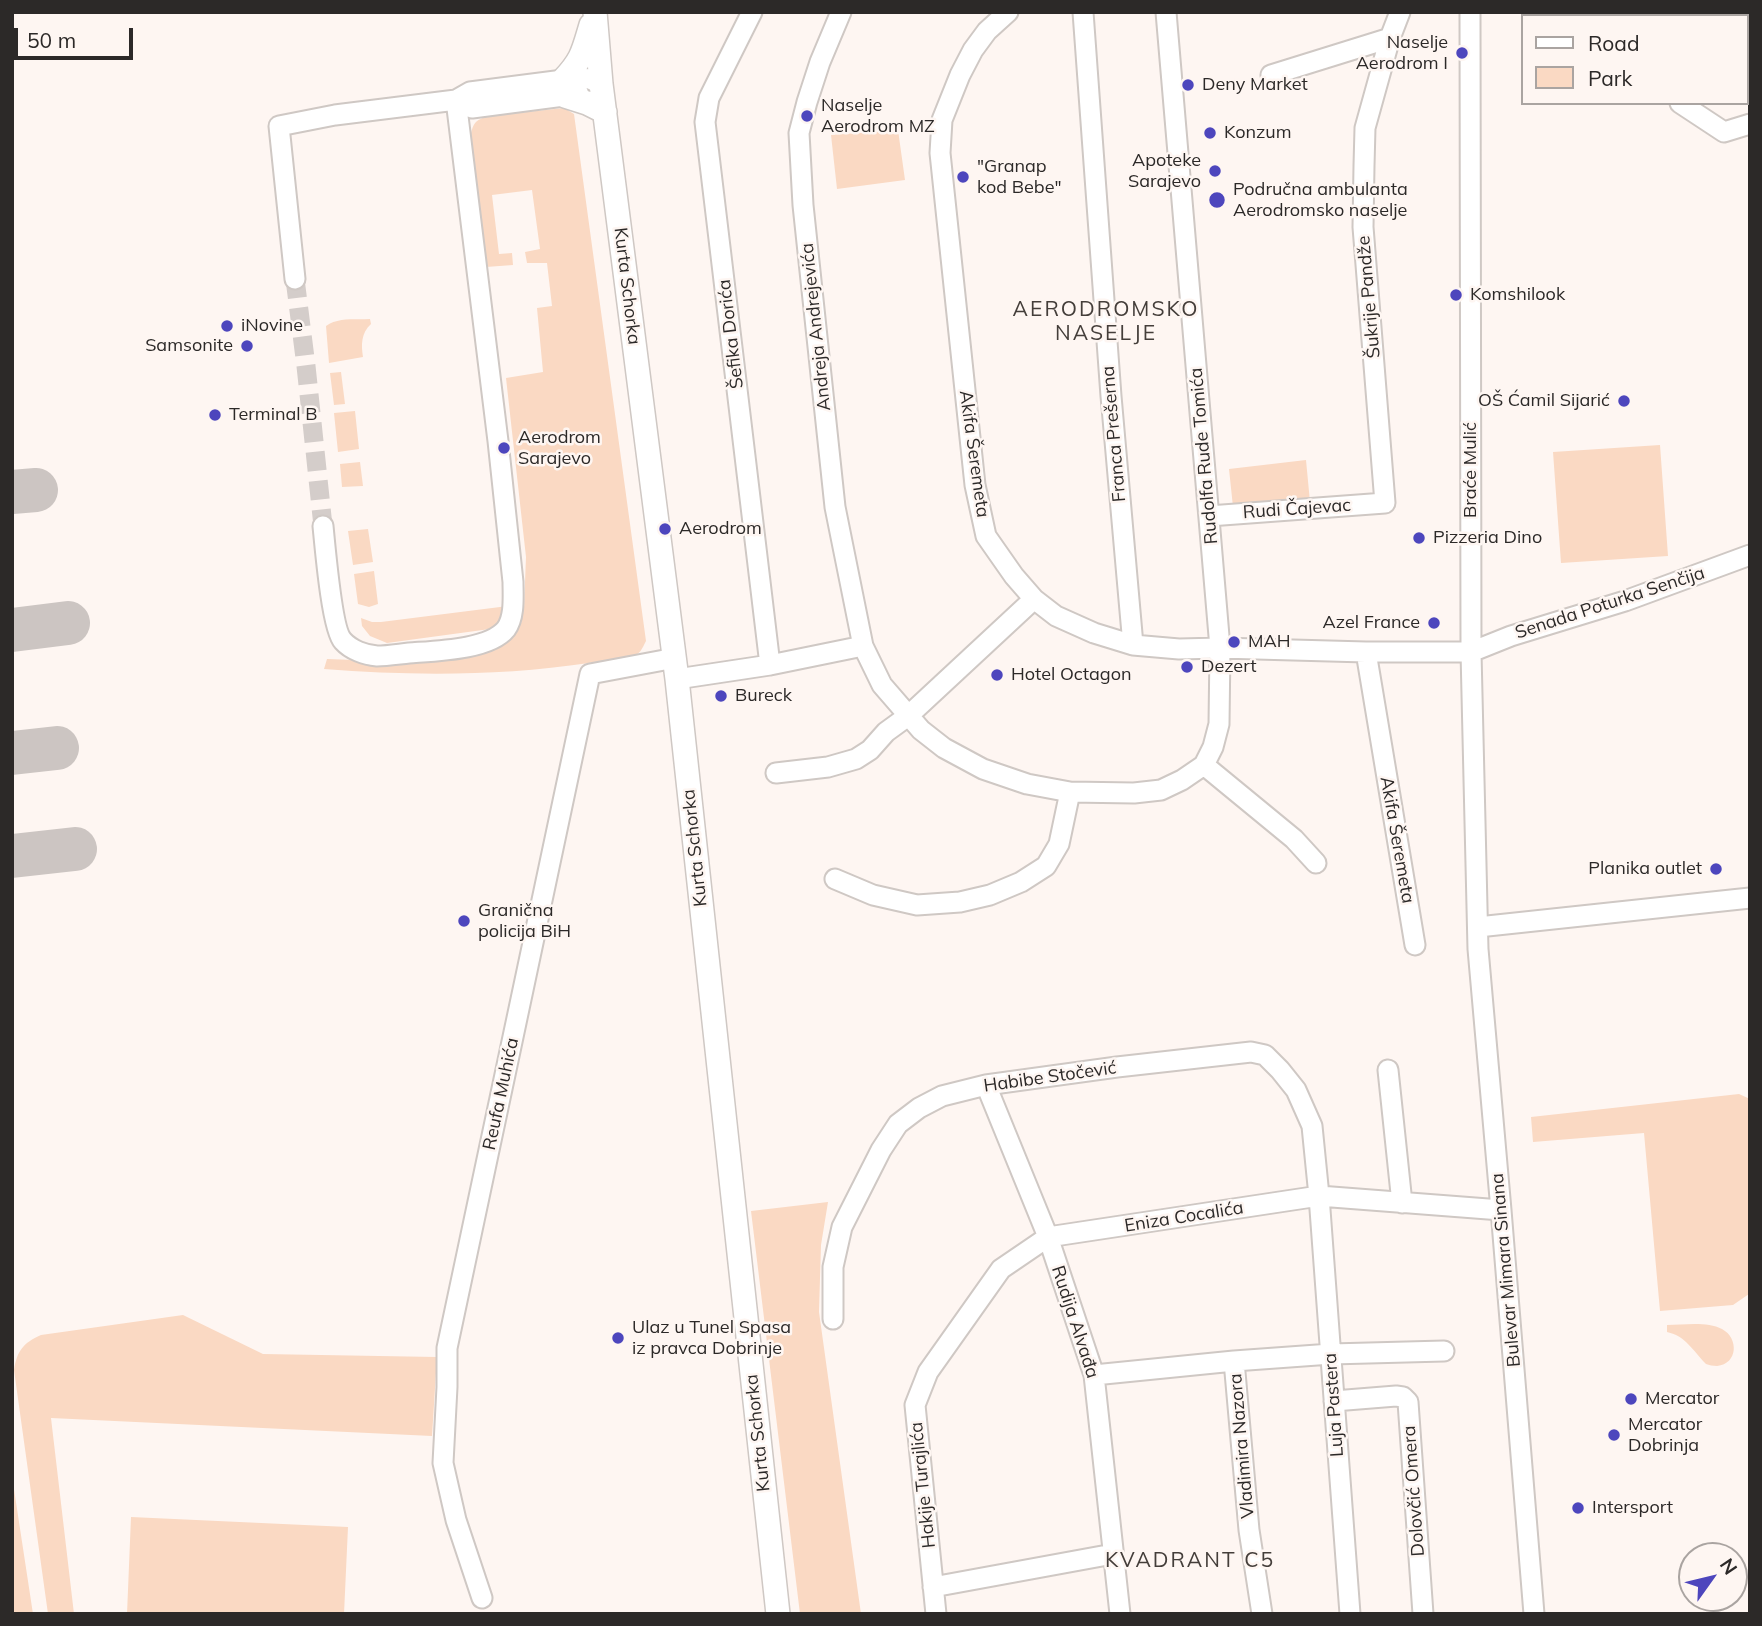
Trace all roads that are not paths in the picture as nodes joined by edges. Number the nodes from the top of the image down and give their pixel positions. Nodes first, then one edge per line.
1 (595, 12) edge
2 (752, 12) edge
3 (841, 12) edge
4 (1008, 12) edge
5 (1083, 12) edge
6 (1166, 12) edge
7 (1400, 12) edge
8 (1471, 12) edge
9 (1390, 38) junction
10 (1271, 75) dead end
11 (601, 84) junction
12 (564, 88) junction
13 (456, 100) junction
14 (1683, 105) edge
15 (605, 112) junction
16 (1750, 124) edge
17 (295, 279) tunnel mouth
18 (1385, 503) joint
19 (1209, 516) junction
20 (323, 526) tunnel mouth
21 (1750, 555) edge
22 (1034, 599) junction
23 (863, 646) junction
24 (1133, 646) junction
25 (1220, 648) junction
26 (1366, 652) junction
27 (1471, 652) junction
28 (770, 665) junction
29 (676, 668) junction
30 (908, 716) junction
31 (1204, 765) junction
32 (776, 772) dead end
33 (1070, 792) junction
34 (1316, 863) dead end
35 (835, 879) dead end
36 (1750, 898) edge
37 (1478, 927) junction
38 (1415, 945) dead end
39 (1388, 1070) dead end
40 (986, 1085) junction
41 (1319, 1196) junction
42 (1402, 1203) junction
43 (1501, 1210) junction
44 (1048, 1237) junction
45 (833, 1319) dead end
46 (1444, 1351) dead end
47 (1331, 1354) junction
48 (1234, 1361) junction
49 (1094, 1375) junction
50 (1334, 1401) junction
51 (1113, 1554) junction
52 (933, 1587) junction
53 (482, 1598) dead end
54 (778, 1614) edge
55 (936, 1614) edge
56 (1120, 1614) edge
57 (1262, 1614) edge
58 (1350, 1614) edge
59 (1423, 1614) edge
60 (1534, 1614) edge

1 - 11 main road, Kurta Schorka
1 - 12 main road
2 - 28 street, Šefika Dorića
3 - 23 street, Andreja Andrejevića
4 - 22 street, Akifa Šeremeta
5 - 24 street, Franca Prešerna
6 - 19 street, Rudolfa Rude Tomića
7 - 9 street, Šukrije Pandže
8 - 27 street, Braće Mulić
9 - 10 street
9 - 18 street, Šukrije Pandže
11 - 12 street
11 - 15 main road, Kurta Schorka
12 - 13 street
12 - 15 main road
13 - 17 street
13 - 20 street
14 - 16 street
15 - 29 main road, Kurta Schorka
18 - 19 street, Rudi Čajevac
19 - 25 street, Rudolfa Rude Tomića
21 - 27 street, Senada Poturka Senčija
22 - 24 street, Akifa Šeremeta
22 - 30 street
23 - 28 street
23 - 30 street, Andreja Andrejevića
24 - 25 street, Akifa Šeremeta
25 - 26 street, Akifa Šeremeta
25 - 31 street
26 - 27 street, Akifa Šeremeta
26 - 38 street, Akifa Šeremeta
27 - 37 street, Braće Mulić
28 - 29 street
29 - 53 street, Reufa Muhića
29 - 54 main road, Kurta Schorka
30 - 32 street
30 - 33 street, Andreja Andrejevića
31 - 33 street, Andreja Andrejevića
31 - 34 street
33 - 35 street
36 - 37 street
37 - 43 street, Bulevar Mimara Sinana
39 - 42 street
40 - 41 street, Habibe Stočević
40 - 44 street, Rudija Alvađa
40 - 45 street, Habibe Stočević
41 - 42 street, Eniza Cocalića
41 - 44 street, Eniza Cocalića
41 - 47 street, Luja Pastera
42 - 43 street, Eniza Cocalića
43 - 60 street, Bulevar Mimara Sinana
44 - 49 street, Rudija Alvađa
44 - 52 street, Hakije Turajlića
46 - 47 street
47 - 48 street
47 - 50 street, Luja Pastera
48 - 49 street
48 - 57 street, Vladimira Nazora
49 - 51 street, Rudija Alvađa
50 - 58 street, Luja Pastera
50 - 59 street, Dolovčić Omera
51 - 52 street
51 - 56 street, Rudija Alvađa
52 - 55 street, Hakije Turajlića

